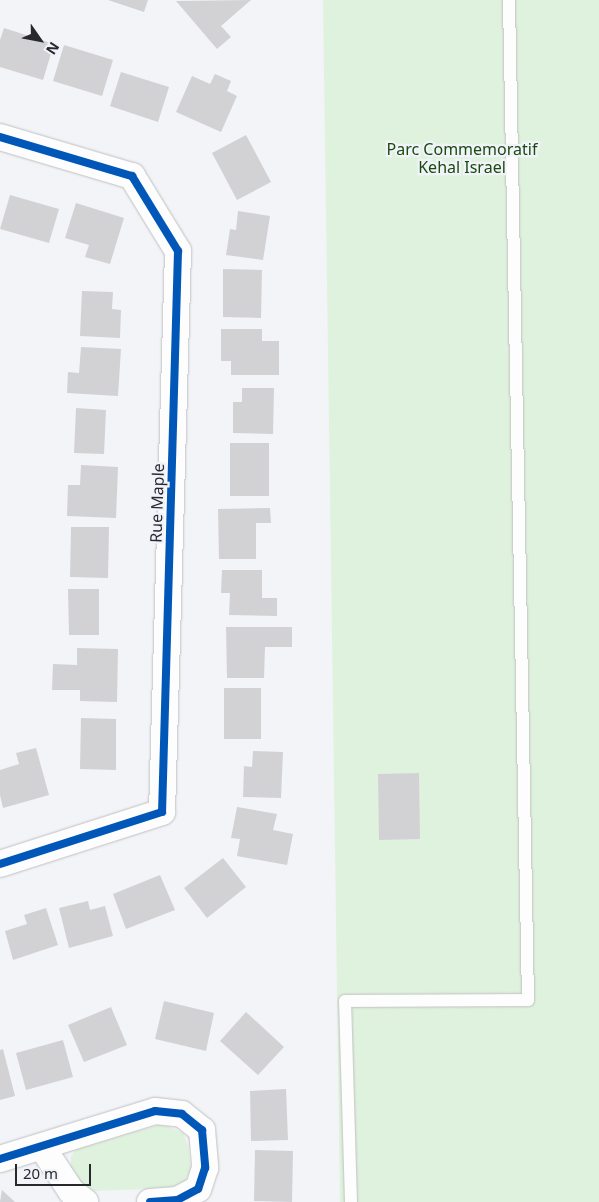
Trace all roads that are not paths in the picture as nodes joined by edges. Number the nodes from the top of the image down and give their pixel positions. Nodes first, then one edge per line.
1 (509, 0) edge
2 (0, 137) edge
3 (0, 864) edge
4 (42, 1147) junction
5 (0, 1159) edge
6 (85, 1202) edge
7 (150, 1202) edge
8 (351, 1202) edge

1 - 8 lane
2 - 3 street, Rue Maple
4 - 5 street
4 - 6 street
4 - 7 street

